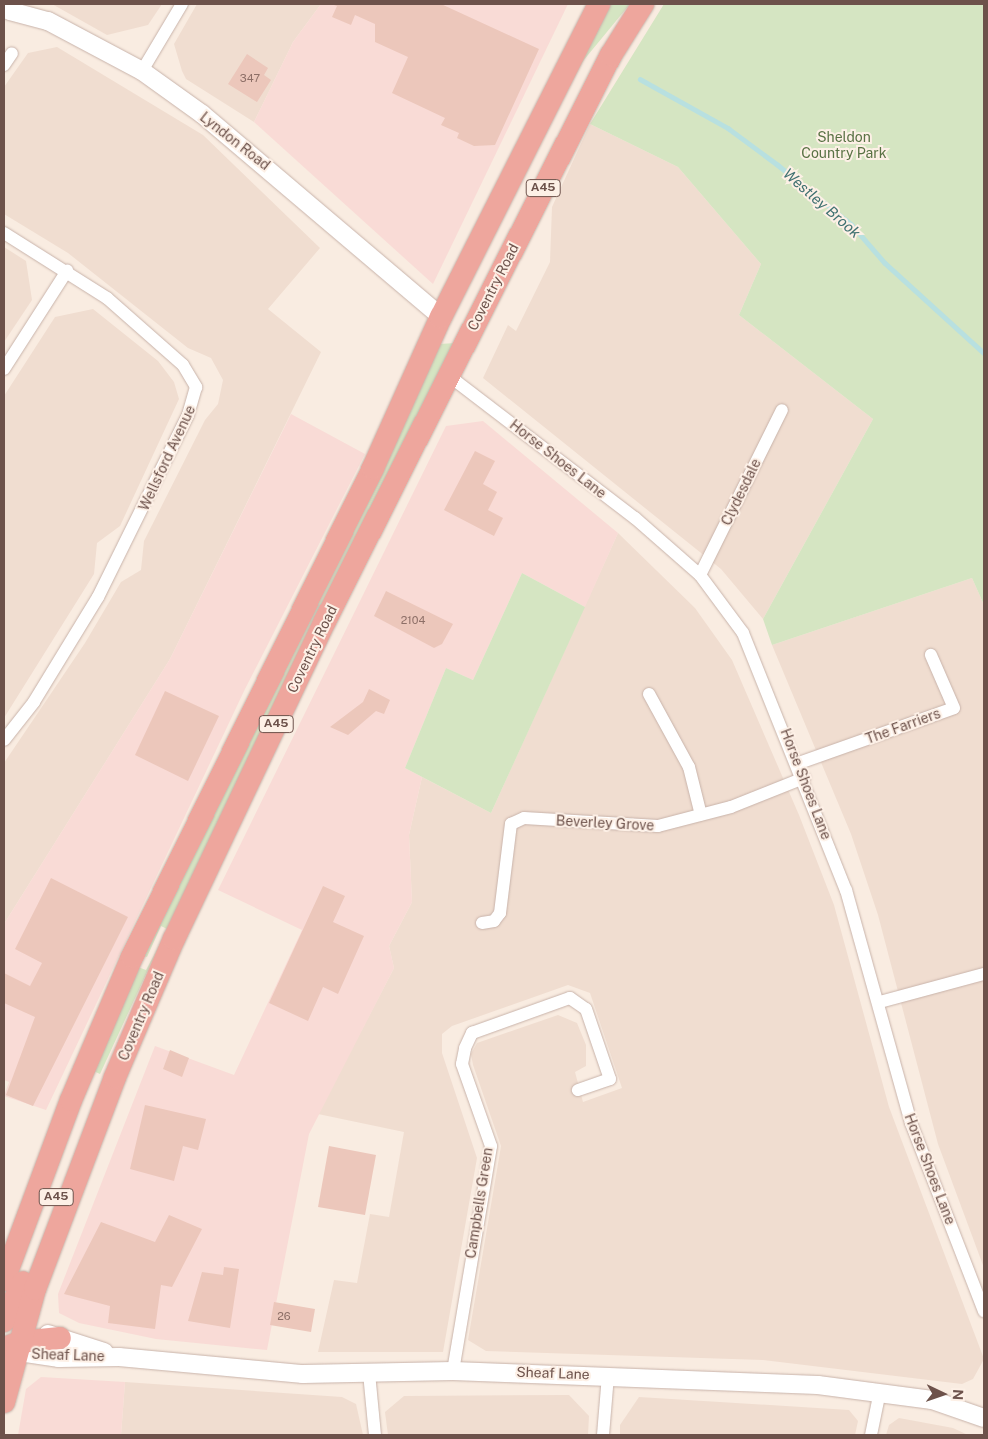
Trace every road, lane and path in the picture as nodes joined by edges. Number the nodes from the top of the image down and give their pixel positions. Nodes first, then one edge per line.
1 (182, 4) edge
2 (599, 4) edge
3 (643, 4) edge
4 (6, 12) edge
5 (611, 55) junction
6 (142, 71) junction
7 (4, 233) edge
8 (67, 271) junction
9 (441, 317) junction
10 (4, 369) edge
11 (449, 376) junction
12 (782, 410) dead end
13 (700, 575) junction
14 (931, 655) dead end
15 (649, 694) dead end
16 (4, 740) edge
17 (799, 763) junction
18 (804, 778) junction
19 (701, 815) junction
20 (482, 923) dead end
21 (984, 974) edge
22 (880, 1002) junction
23 (578, 1090) dead end
24 (4, 1280) edge
25 (984, 1311) edge
26 (10, 1342) edge
27 (59, 1348) joint
28 (454, 1370) junction
29 (369, 1374) junction
30 (608, 1375) junction
31 (880, 1391) junction
32 (4, 1402) edge
33 (984, 1418) edge
34 (375, 1435) edge
35 (603, 1435) edge
36 (870, 1435) edge

1 - 6 street
2 - 9 highway, Coventry Road / A45
3 - 5 highway, Coventry Road / A45
4 - 6 street, Lyndon Road
5 - 9 highway
5 - 11 highway, Coventry Road / A45
6 - 9 street, Lyndon Road
7 - 8 street, Wellsford Avenue
8 - 10 street
8 - 16 street, Wellsford Avenue
9 - 24 highway, Coventry Road / A45
11 - 13 street, Horse Shoes Lane
11 - 26 highway, Coventry Road / A45
12 - 13 street, Clydesdale
13 - 17 street, Horse Shoes Lane
14 - 17 street, The Farriers
15 - 19 street
17 - 18 street, Horse Shoes Lane
18 - 19 street, Beverley Grove
18 - 22 street, Horse Shoes Lane
19 - 20 street, Beverley Grove
21 - 22 street
22 - 25 street, Horse Shoes Lane
23 - 28 street, Campbells Green
26 - 27 highway
26 - 32 highway, A45
27 - 29 street, Sheaf Lane
28 - 29 street, Sheaf Lane
28 - 30 street, Sheaf Lane
29 - 34 street
30 - 31 street, Sheaf Lane
30 - 35 street
31 - 33 street, Sheaf Lane
31 - 36 street

